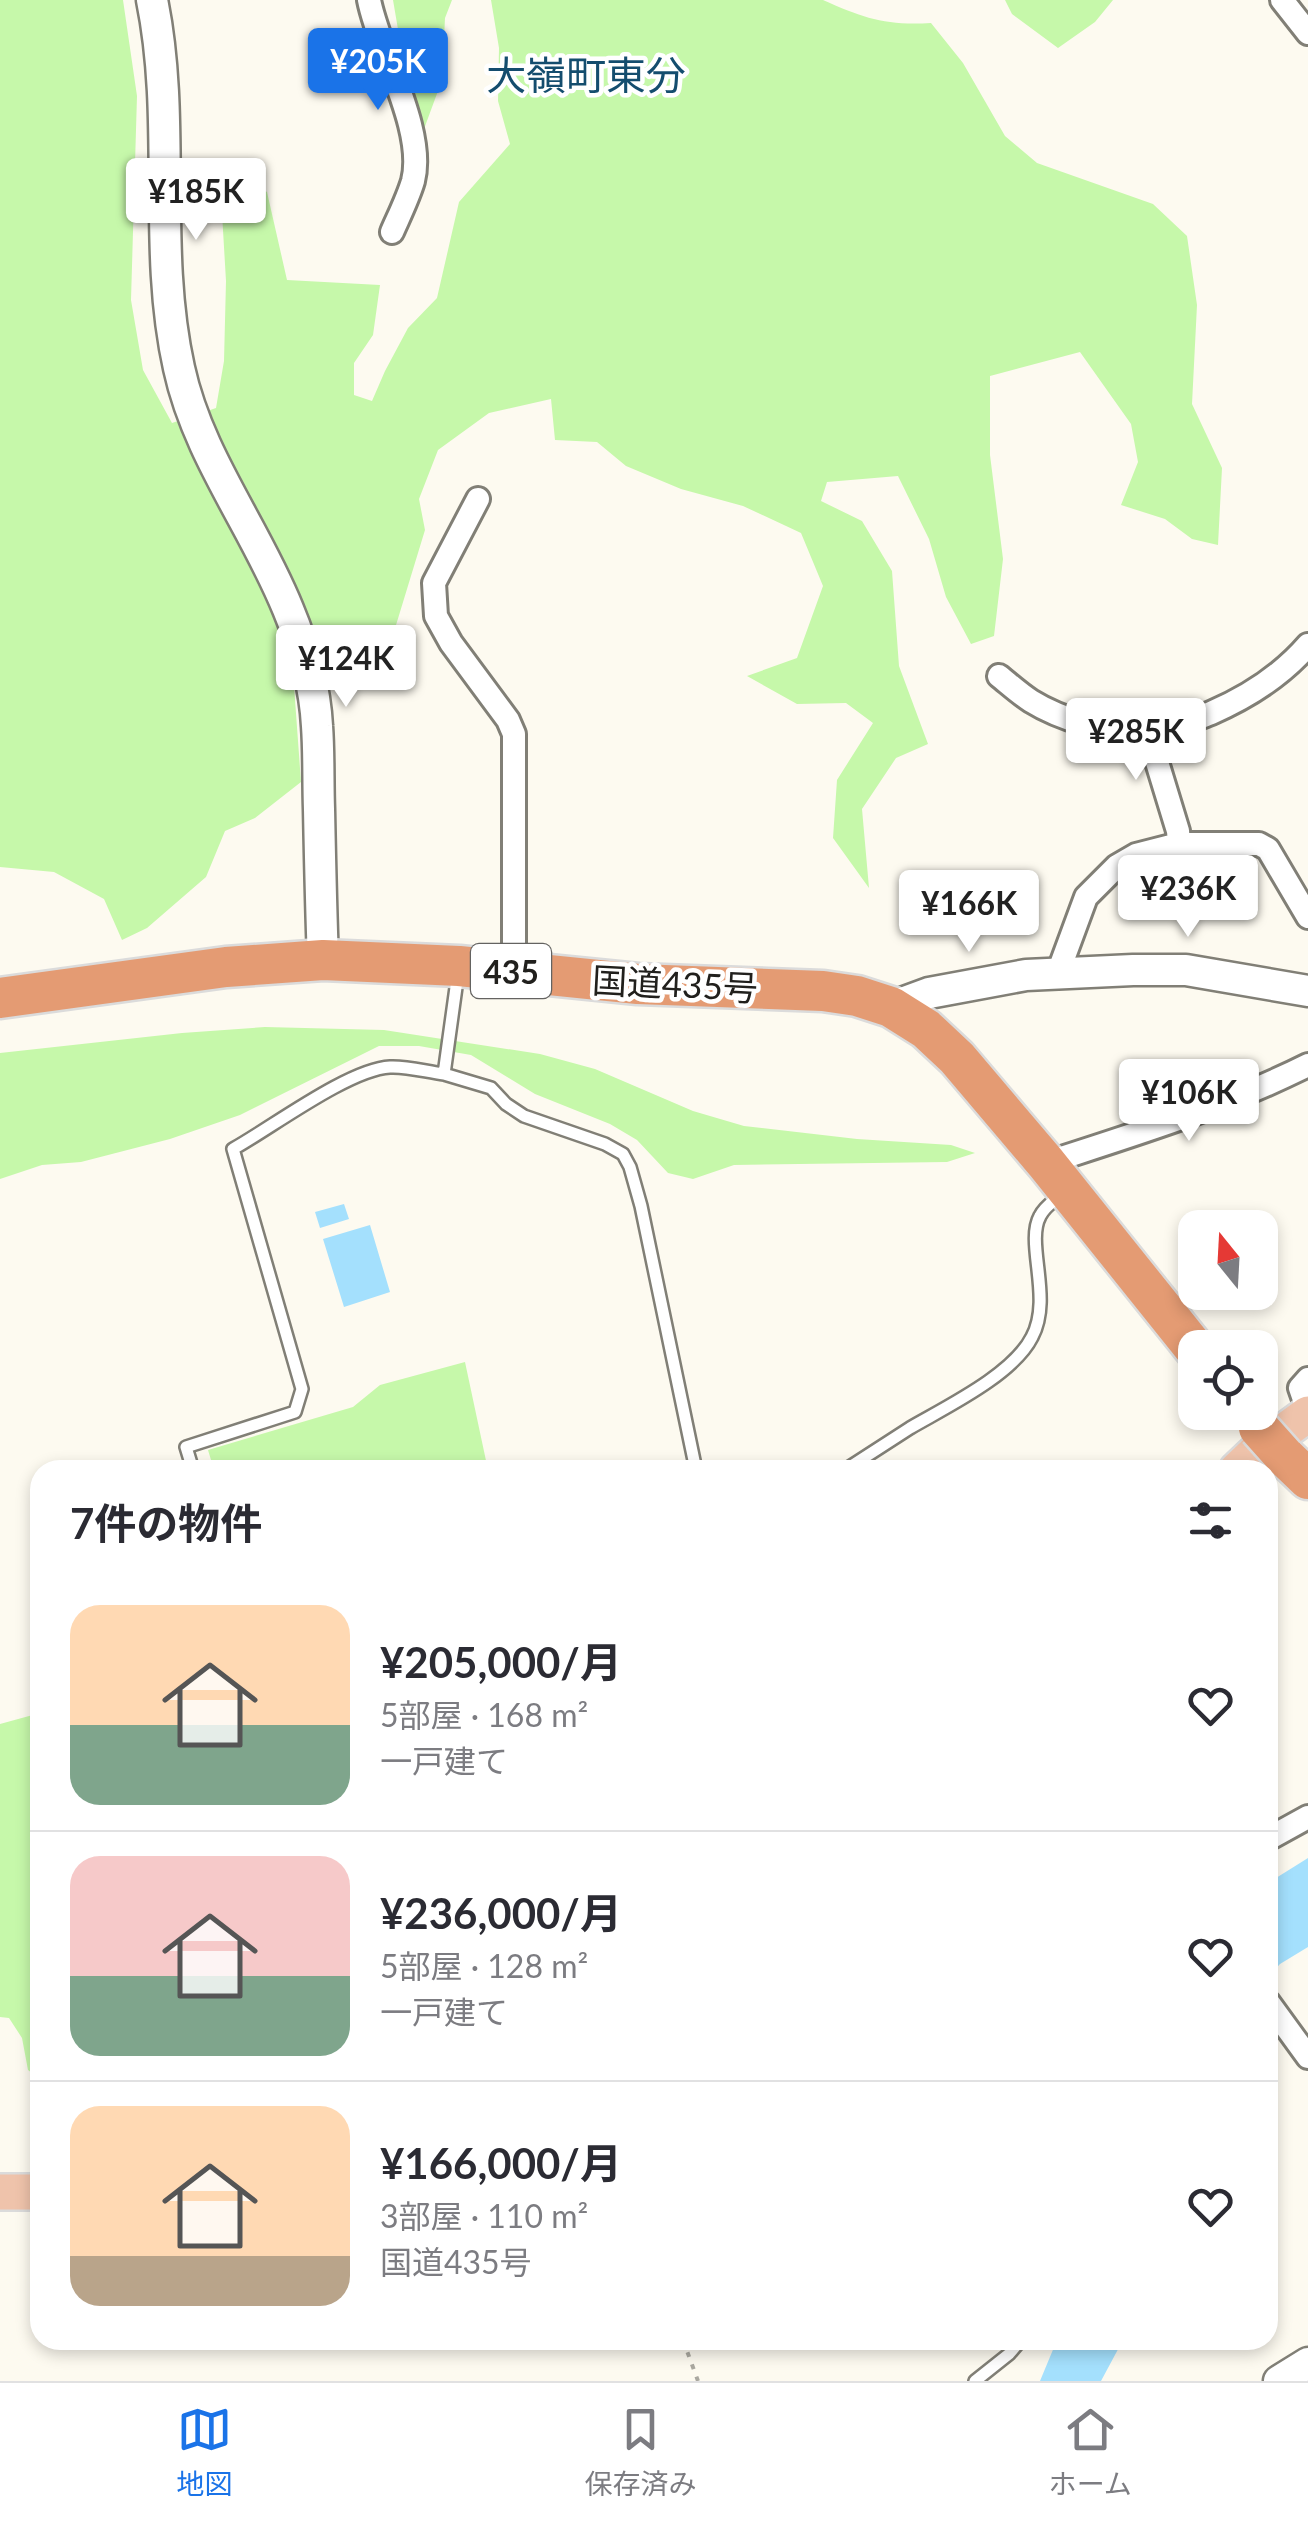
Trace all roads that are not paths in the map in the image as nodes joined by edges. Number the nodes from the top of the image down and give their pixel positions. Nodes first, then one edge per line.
1 (152, 0) edge
2 (369, 0) edge
3 (1282, 0) edge
4 (1308, 34) edge
5 (392, 232) dead end
6 (478, 499) dead end
7 (1308, 645) edge
8 (999, 676) dead end
9 (1154, 740) junction
10 (1179, 844) junction
11 (1308, 917) edge
12 (323, 960) junction
13 (458, 966) junction
14 (514, 972) junction
15 (1062, 973) junction
16 (1308, 991) edge
17 (0, 998) edge
18 (891, 1007) junction
19 (1308, 1065) edge
20 (444, 1074) junction
21 (1045, 1163) junction
22 (1180, 1330) edge
23 (1308, 1379) edge
24 (1308, 1413) edge
25 (190, 1460) edge
26 (694, 1460) edge
27 (861, 1460) edge
28 (1248, 1460) edge
29 (1308, 1817) edge
30 (1278, 1834) edge
31 (1278, 2016) edge
32 (1308, 2057) edge
33 (0, 2192) edge
34 (30, 2192) edge
35 (1013, 2350) edge
36 (1308, 2363) edge
37 (975, 2381) edge
38 (1279, 2381) edge

1 - 12 street
2 - 5 street
3 - 4 street
6 - 14 street
7 - 9 street
8 - 9 street
9 - 10 street
10 - 11 street
10 - 15 street
12 - 13 highway, 国道435号 / 435
12 - 17 highway, 国道435号 / 435
13 - 14 highway, 国道435号 / 435
13 - 20 lane
14 - 18 highway, 国道435号 / 435
15 - 16 street
15 - 18 street
18 - 21 highway, 国道435号 / 435
19 - 21 street
20 - 25 lane
20 - 26 lane
21 - 22 highway, 国道435号 / 435
21 - 27 lane
23 - 24 street
24 - 28 main road
29 - 30 street
31 - 32 street
33 - 34 main road
35 - 37 lane
36 - 38 street

